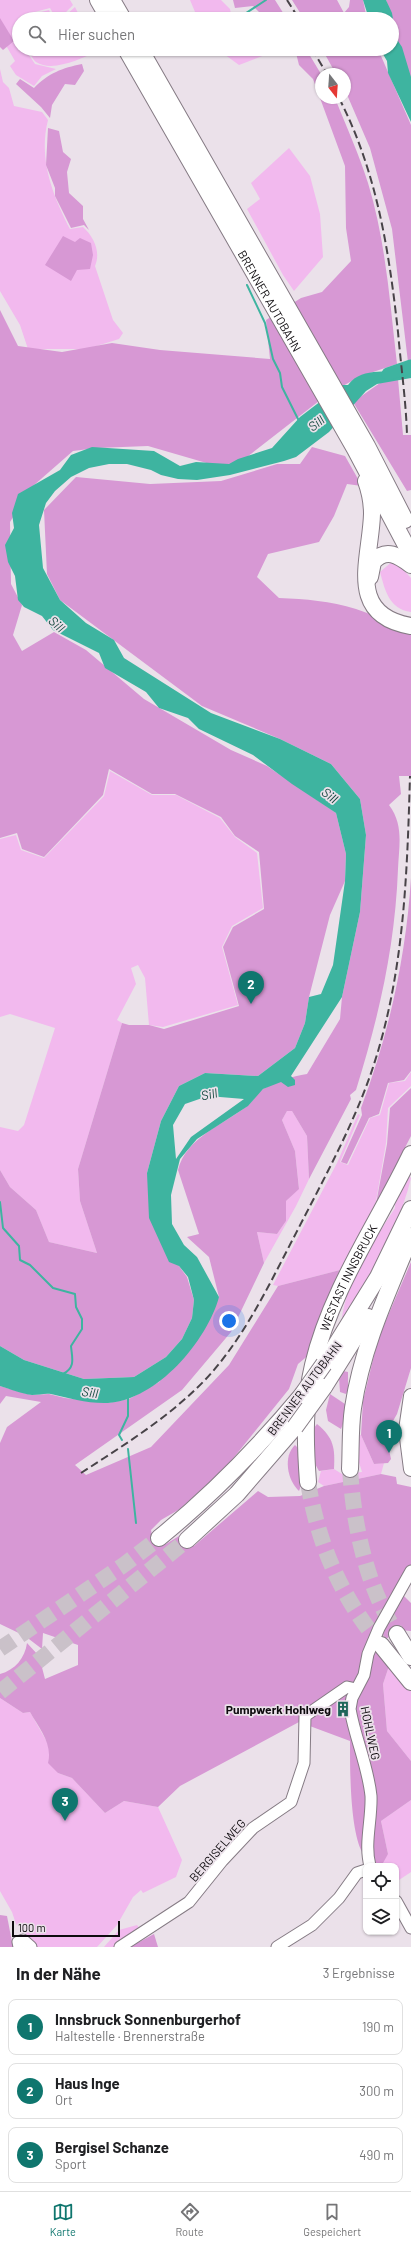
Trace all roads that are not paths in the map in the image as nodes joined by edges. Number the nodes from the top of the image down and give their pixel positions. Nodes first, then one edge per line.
1 (98, 0) edge
2 (112, 0) edge
3 (105, 12) edge
4 (119, 12) edge
5 (130, 56) edge
6 (144, 56) edge
7 (288, 320) junction
8 (380, 493) junction
9 (411, 531) edge
10 (411, 555) edge
11 (411, 565) edge
12 (411, 621) edge
13 (411, 626) edge
14 (411, 1154) edge
15 (411, 1209) edge
16 (411, 1234) edge
17 (411, 1396) edge
18 (410, 1464) edge
19 (350, 1469) tunnel mouth
20 (308, 1482) tunnel mouth
21 (159, 1538) tunnel mouth
22 (187, 1540) tunnel mouth
23 (411, 1571) edge
24 (397, 1634) tunnel mouth
25 (381, 1645) tunnel mouth
26 (411, 1657) edge
27 (411, 1682) edge
28 (356, 1689) junction
29 (369, 1863) edge
30 (363, 1871) edge
31 (339, 1898) junction
32 (399, 1906) edge
33 (411, 1928) edge
34 (19, 1947) edge
35 (31, 1947) edge
36 (120, 1947) edge
37 (277, 1947) edge
38 (293, 1947) edge

1 - 3 highway
2 - 4 highway
5 - 7 highway, BRENNER AUTOBAHN
6 - 7 highway, BRENNER AUTOBAHN
7 - 8 highway, BRENNER AUTOBAHN
7 - 8 highway, BRENNER AUTOBAHN
8 - 9 highway, BRENNER AUTOBAHN
8 - 10 highway, BRENNER AUTOBAHN
8 - 13 highway
11 - 12 highway
14 - 20 highway, WESTAST INNSBRUCK
15 - 21 highway, BRENNER AUTOBAHN, bridge
16 - 19 highway
16 - 22 highway, BRENNER AUTOBAHN, bridge
17 - 18 main road
23 - 28 street, HOHLWEG
24 - 26 highway
25 - 27 highway
28 - 29 street, HOHLWEG
28 - 36 street, BERGISELWEG
30 - 31 street
31 - 37 street
31 - 38 street
32 - 33 street
34 - 35 street

